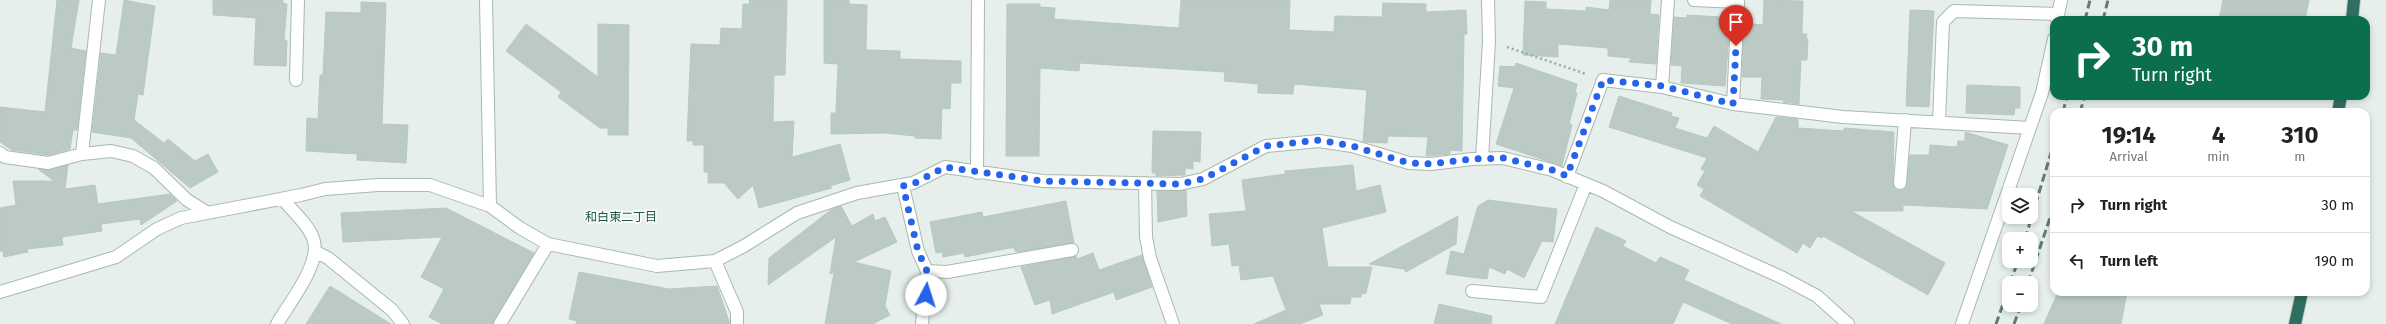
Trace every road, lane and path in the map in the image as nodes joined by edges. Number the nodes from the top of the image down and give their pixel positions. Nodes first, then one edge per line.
1 (99, 0) edge
2 (298, 0) edge
3 (486, 0) edge
4 (978, 0) edge
5 (1488, 0) edge
6 (1668, 0) edge
7 (1694, 0) edge
8 (2061, 0) edge
9 (2354, 0) edge
10 (2058, 16) edge
11 (2352, 16) edge
12 (2050, 17) edge
13 (1489, 41) junction
14 (2050, 56) edge
15 (296, 80) dead end
16 (1603, 80) junction
17 (1662, 86) junction
18 (1733, 104) junction
19 (1906, 120) junction
20 (1939, 122) junction
21 (2030, 128) junction
22 (0, 153) edge
23 (82, 154) junction
24 (1482, 159) junction
25 (977, 173) junction
26 (1567, 176) junction
27 (1900, 182) dead end
28 (1145, 183) junction
29 (1586, 184) junction
30 (903, 186) junction
31 (283, 199) junction
32 (490, 206) junction
33 (208, 213) junction
34 (548, 244) junction
35 (1072, 250) dead end
36 (316, 252) junction
37 (715, 261) junction
38 (927, 271) junction
39 (1472, 291) dead end
40 (0, 292) edge
41 (2301, 296) edge
42 (277, 324) edge
43 (403, 324) edge
44 (500, 324) edge
45 (737, 324) edge
46 (922, 324) edge
47 (1173, 324) edge
48 (1848, 324) edge
49 (1962, 324) edge
50 (2295, 324) edge

1 - 23 street
2 - 15 street
3 - 32 street
4 - 25 street
5 - 13 street
6 - 17 street
7 - 18 street
8 - 10 street
9 - 11 highway
12 - 20 street
13 - 16 path
13 - 24 street
14 - 21 street
16 - 17 street
16 - 26 street
17 - 18 street
18 - 19 street
19 - 20 street
19 - 27 street
20 - 21 street
21 - 49 street
22 - 23 street
23 - 33 street
24 - 26 street
24 - 28 street
25 - 28 street
25 - 30 street
26 - 29 street
28 - 47 street
29 - 39 street
29 - 48 street
30 - 37 street
30 - 38 street
31 - 32 street
31 - 33 street
31 - 36 street
32 - 34 street
33 - 40 street
34 - 37 street
34 - 44 street
35 - 38 street
36 - 42 street
36 - 43 street
37 - 45 street
38 - 46 street
41 - 50 highway

